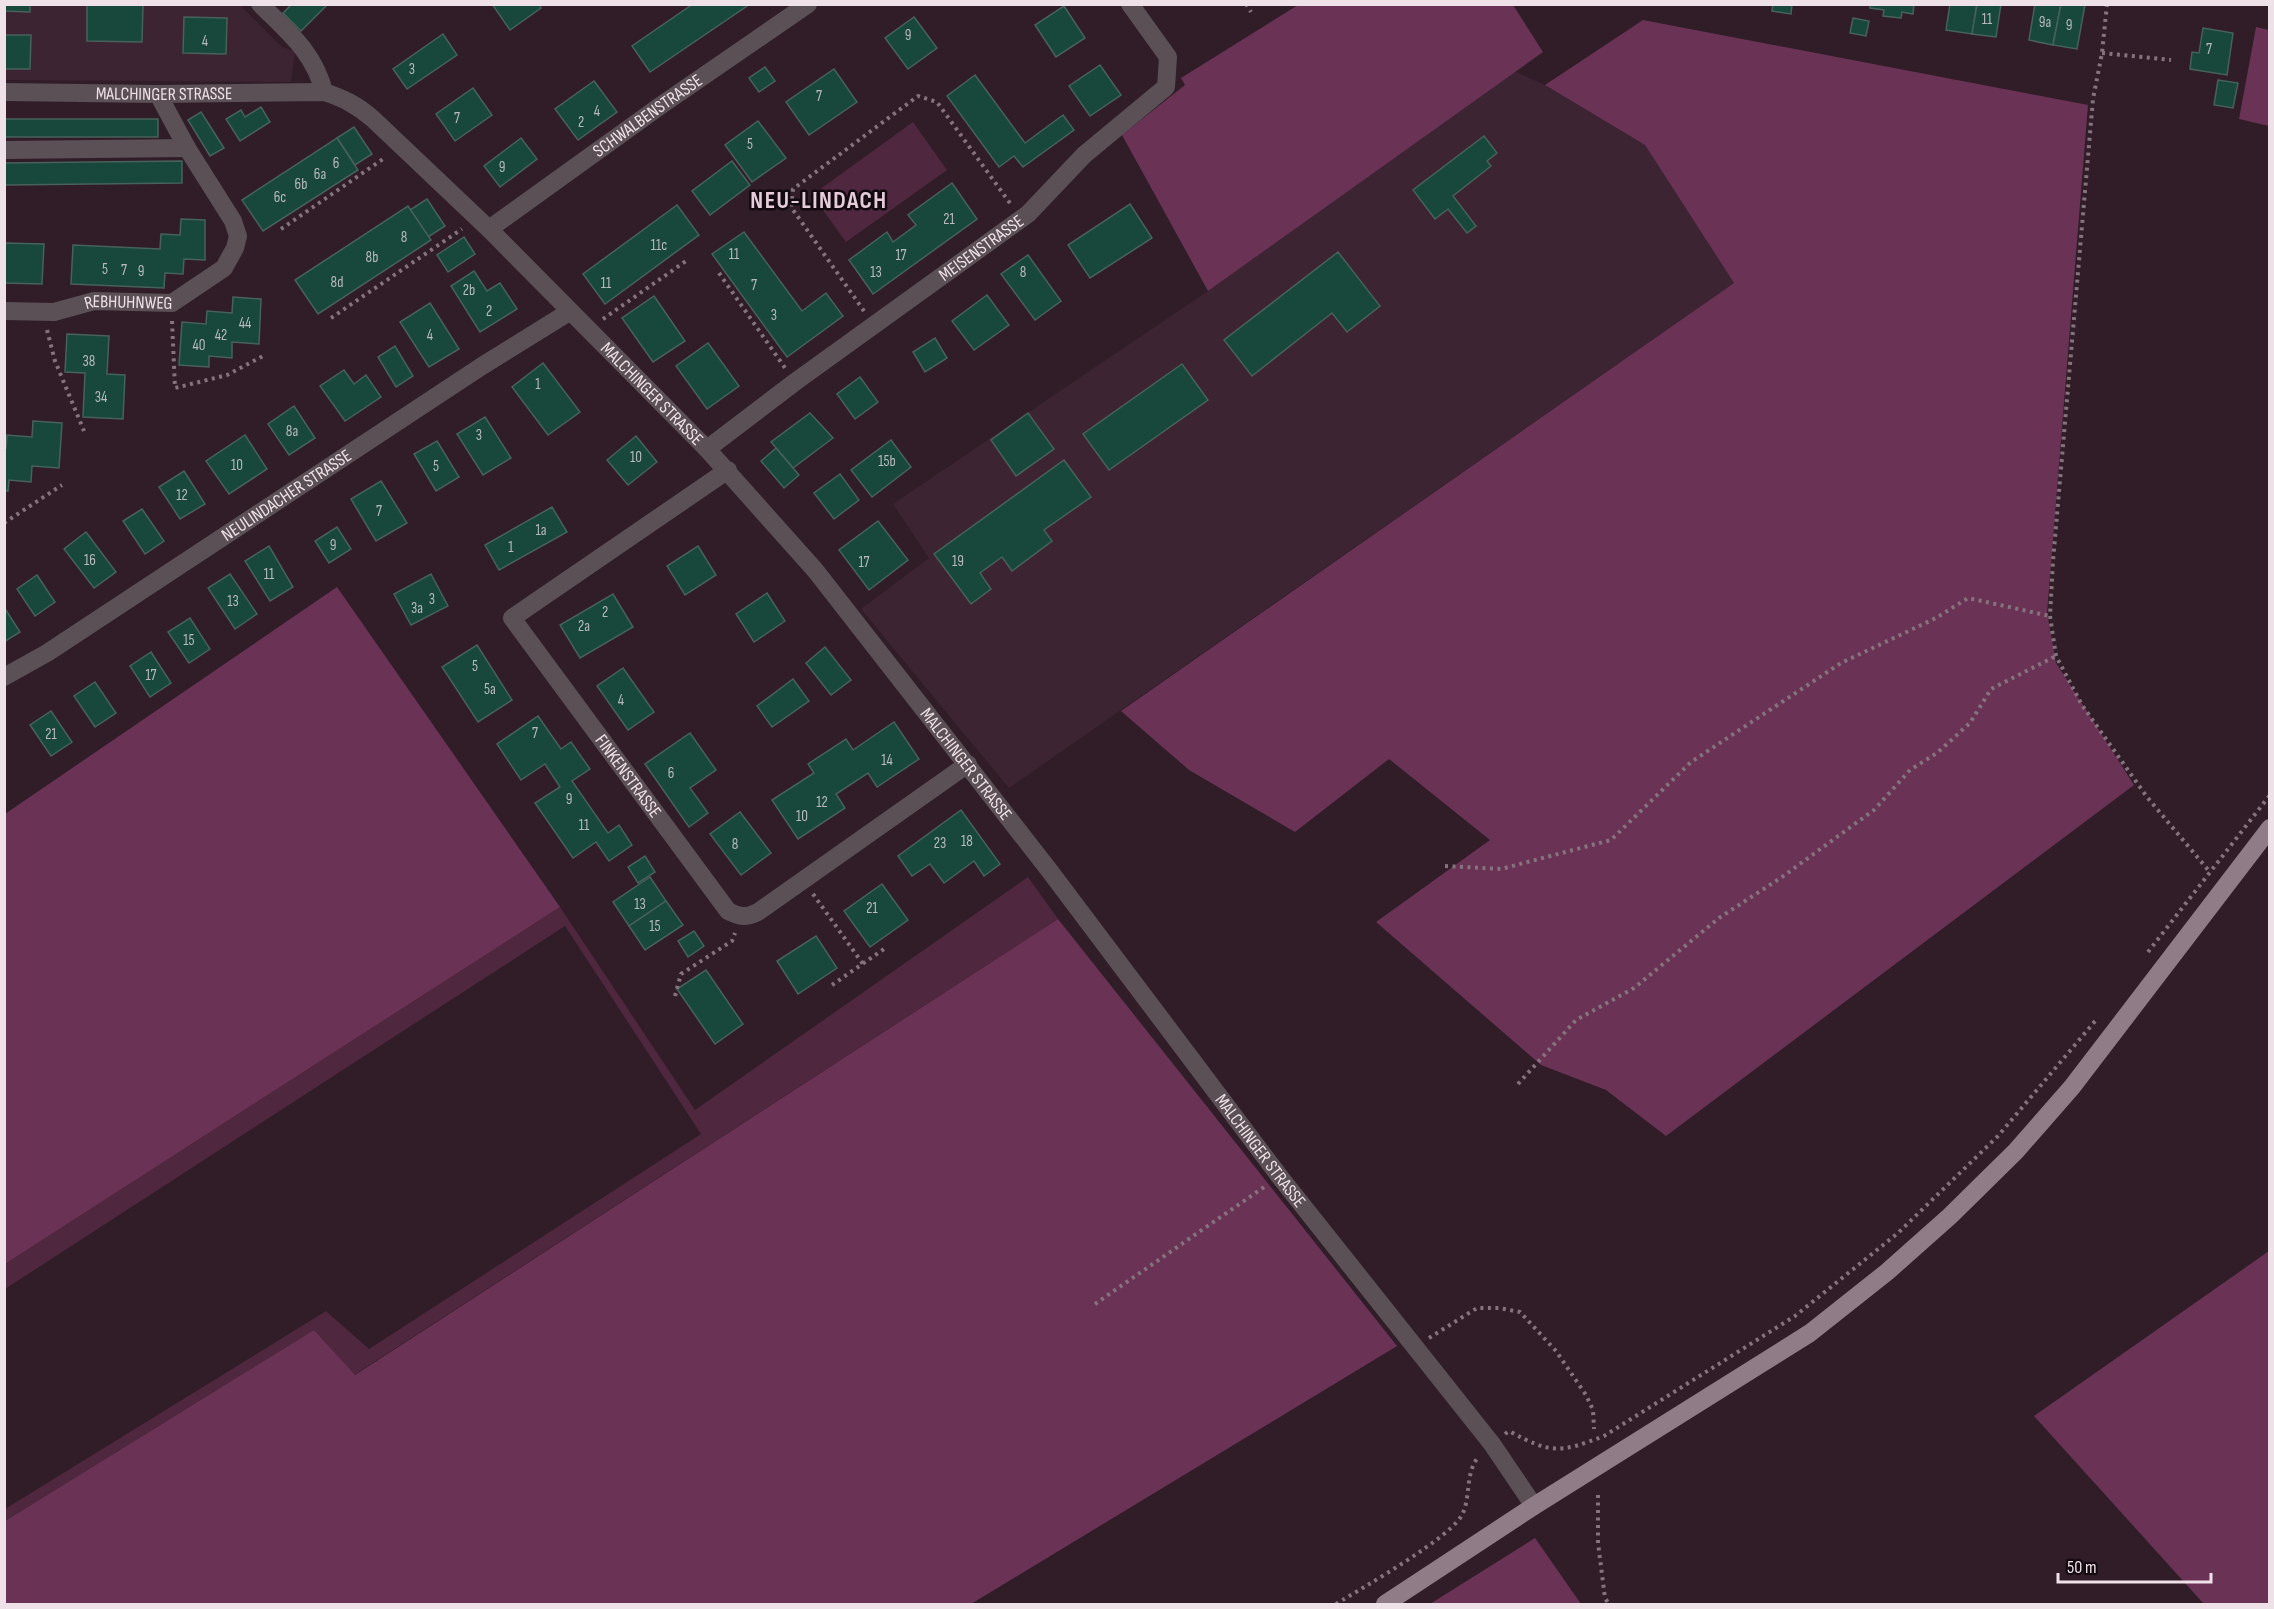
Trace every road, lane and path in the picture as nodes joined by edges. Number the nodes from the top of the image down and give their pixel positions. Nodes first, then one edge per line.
1 (260, 4) edge
2 (808, 4) edge
3 (1130, 4) edge
4 (1246, 4) edge
5 (2107, 4) edge
6 (1251, 12) dead end
7 (2102, 53) junction
8 (2171, 60) dead end
9 (4, 92) edge
10 (324, 92) junction
11 (158, 94) junction
12 (402, 146) junction
13 (186, 148) junction
14 (4, 150) edge
15 (1021, 219) junction
16 (483, 224) junction
17 (281, 230) dead end
18 (686, 261) dead end
19 (719, 273) dead end
20 (172, 303) junction
21 (4, 311) edge
22 (42, 312) junction
23 (569, 312) junction
24 (331, 318) dead end
25 (874, 325) junction
26 (587, 330) junction
27 (265, 355) dead end
28 (795, 382) junction
29 (84, 430) dead end
30 (707, 449) junction
31 (728, 470) junction
32 (62, 485) dead end
33 (4, 523) edge
34 (2050, 616) junction
35 (2056, 656) junction
36 (4, 677) edge
37 (968, 764) junction
38 (2270, 795) edge
39 (2270, 828) edge
40 (1445, 866) dead end
41 (2209, 871) junction
42 (803, 880) junction
43 (740, 917) junction
44 (887, 947) dead end
45 (2147, 954) dead end
46 (863, 964) junction
47 (832, 985) dead end
48 (675, 996) dead end
49 (2099, 1018) dead end
50 (1518, 1084) dead end
51 (1280, 1177) junction
52 (1095, 1304) dead end
53 (1428, 1338) dead end
54 (1594, 1429) dead end
55 (1492, 1444) junction
56 (1598, 1495) dead end
57 (1534, 1506) junction
58 (1336, 1605) edge
59 (1385, 1605) edge
60 (1609, 1605) edge

1 - 10 street
2 - 16 street, SCHWALBENSTRASSE
3 - 15 street, MEISENSTRASSE
4 - 6 path
5 - 7 path
7 - 8 path
7 - 34 path
9 - 11 street, MALCHINGER STRASSE
10 - 11 street, MALCHINGER STRASSE
10 - 12 street, MALCHINGER STRASSE
11 - 13 street, REBHUHNWEG
12 - 16 street, MALCHINGER STRASSE
12 - 17 path
13 - 14 street
13 - 20 street, REBHUHNWEG
15 - 25 street, MEISENSTRASSE
15 - 25 path
16 - 23 street, MALCHINGER STRASSE
16 - 24 path
18 - 26 path
19 - 28 path
20 - 22 street, REBHUHNWEG
20 - 27 path
21 - 22 street, REBHUHNWEG
22 - 29 path
23 - 26 street, MALCHINGER STRASSE
23 - 36 street, NEULINDACHER STRASSE
25 - 28 street, MEISENSTRASSE
26 - 30 street, MALCHINGER STRASSE
28 - 30 street, MEISENSTRASSE
30 - 31 street, MALCHINGER STRASSE
31 - 37 street, MALCHINGER STRASSE
31 - 43 street, FINKENSTRASSE
32 - 33 path
34 - 35 path
34 - 40 path
35 - 41 path
35 - 50 path
37 - 42 street
37 - 51 street, MALCHINGER STRASSE
38 - 41 path
39 - 57 main road
41 - 45 path
42 - 43 street
42 - 46 path
43 - 48 path
44 - 46 path
46 - 47 path
49 - 55 path
51 - 52 path
51 - 55 street, MALCHINGER STRASSE
53 - 54 path
55 - 57 street, MALCHINGER STRASSE
55 - 58 path
56 - 60 path
57 - 59 main road

